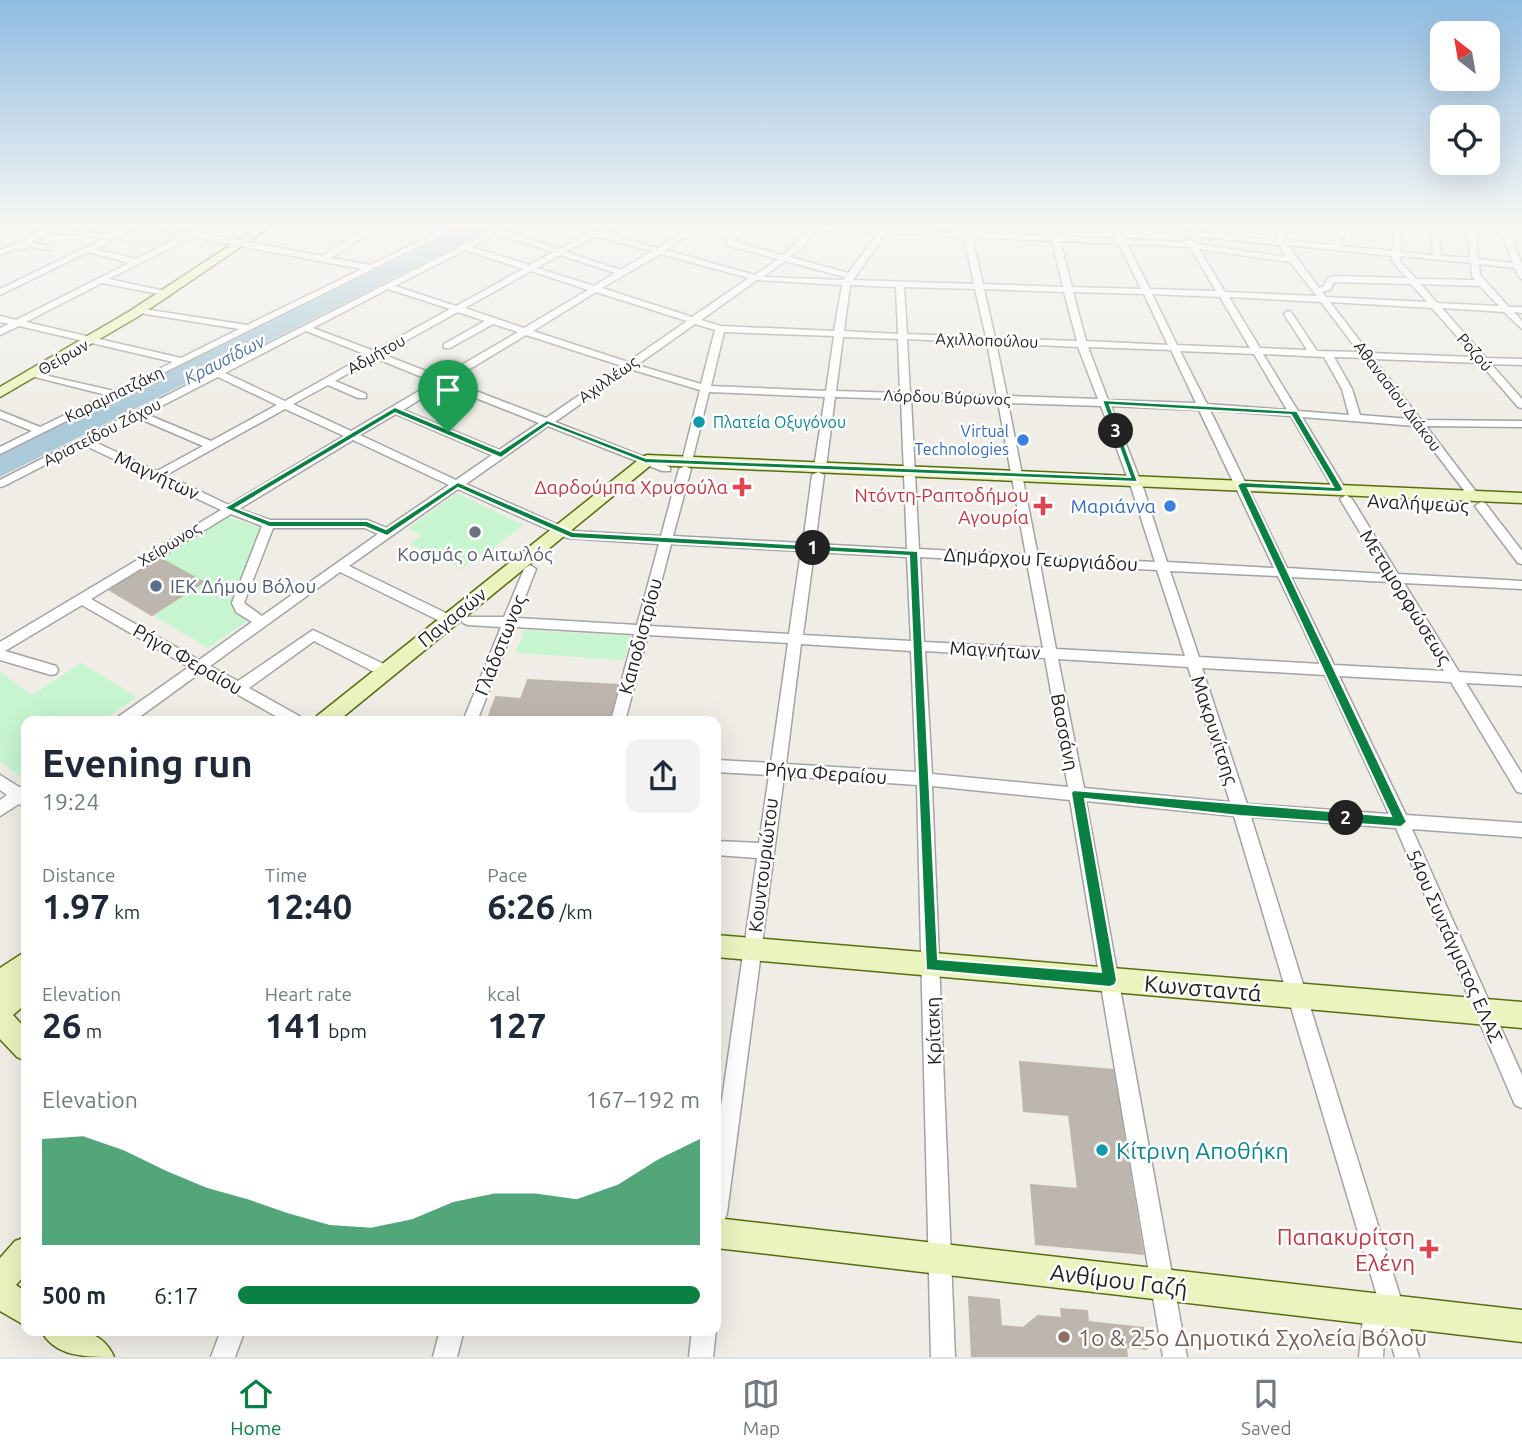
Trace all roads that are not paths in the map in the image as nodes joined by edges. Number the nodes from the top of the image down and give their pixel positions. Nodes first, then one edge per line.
1 (81, 290) edge
2 (149, 290) edge
3 (171, 290) edge
4 (324, 290) edge
5 (379, 290) edge
6 (400, 290) edge
7 (491, 290) edge
8 (595, 290) edge
9 (596, 290) edge
10 (736, 290) edge
11 (846, 290) edge
12 (900, 290) edge
13 (980, 290) edge
14 (1067, 290) edge
15 (1080, 290) edge
16 (1219, 290) edge
17 (1317, 290) edge
18 (1325, 290) edge
19 (1421, 290) edge
20 (1487, 290) edge
21 (1146, 292) junction
22 (166, 294) junction
23 (1221, 294) junction
24 (1321, 296) junction
25 (1434, 306) junction
26 (456, 309) junction
27 (1506, 309) junction
28 (140, 310) junction
29 (1522, 310) edge
30 (1288, 314) dead end
31 (0, 319) edge
32 (491, 321) junction
33 (691, 321) junction
34 (18, 323) junction
35 (1522, 326) edge
36 (247, 328) junction
37 (306, 328) junction
38 (720, 330) junction
39 (0, 332) edge
40 (526, 332) junction
41 (839, 334) junction
42 (903, 336) junction
43 (93, 340) junction
44 (991, 340) junction
45 (1082, 344) junction
46 (447, 346) dead end
47 (1172, 348) junction
48 (1257, 352) junction
49 (1314, 354) junction
50 (1327, 354) junction
51 (374, 355) junction
52 (1369, 355) junction
53 (1483, 360) junction
54 (182, 361) junction
55 (1522, 362) edge
56 (628, 365) junction
57 (217, 373) junction
58 (34, 374) junction
59 (327, 380) junction
60 (443, 382) junction
61 (706, 389) junction
62 (0, 393) edge
63 (114, 394) junction
64 (832, 395) junction
65 (362, 396) dead end
66 (907, 396) junction
67 (1003, 398) junction
68 (1104, 402) junction
69 (284, 404) junction
70 (1522, 405) edge
71 (1201, 406) junction
72 (395, 410) junction
73 (1294, 413) junction
74 (0, 414) edge
75 (138, 414) junction
76 (1355, 417) junction
77 (547, 422) junction
78 (1420, 423) junction
79 (1522, 424) edge
80 (40, 431) junction
81 (351, 436) junction
82 (84, 441) junction
83 (211, 445) junction
84 (0, 451) edge
85 (501, 455) junction
86 (645, 461) junction
87 (686, 465) junction
88 (666, 469) junction
89 (819, 471) junction
90 (158, 475) junction
91 (909, 475) junction
92 (1017, 480) junction
93 (0, 484) edge
94 (458, 485) junction
95 (1137, 485) junction
96 (1244, 490) junction
97 (1343, 494) junction
98 (1522, 498) edge
99 (1477, 501) junction
100 (229, 508) junction
101 (1522, 508) edge
102 (269, 524) junction
103 (387, 533) junction
104 (565, 533) junction
105 (666, 541) junction
106 (807, 547) junction
107 (914, 553) junction
108 (1032, 559) junction
109 (1522, 560) edge
110 (340, 566) junction
111 (1163, 566) junction
112 (530, 569) junction
113 (1283, 572) junction
114 (1393, 578) junction
115 (1522, 585) edge
116 (80, 598) junction
117 (474, 617) junction
118 (449, 620) junction
119 (262, 622) junction
120 (509, 622) junction
121 (641, 630) junction
122 (795, 639) junction
123 (916, 646) junction
124 (0, 648) edge
125 (1049, 653) junction
126 (0, 655) edge
127 (1193, 662) junction
128 (200, 666) junction
129 (51, 670) dead end
130 (1330, 670) junction
131 (385, 671) junction
132 (1454, 677) junction
133 (1522, 681) edge
134 (239, 688) junction
135 (130, 716) edge
136 (287, 716) edge
137 (330, 716) edge
138 (350, 716) edge
139 (472, 716) edge
140 (619, 716) edge
141 (721, 766) edge
142 (776, 769) junction
143 (923, 779) junction
144 (0, 781) edge
145 (1522, 787) edge
146 (1077, 793) junction
147 (21, 794) edge
148 (21, 798) edge
149 (0, 809) edge
150 (1240, 810) junction
151 (1401, 822) junction
152 (1522, 831) edge
153 (721, 848) edge
154 (766, 851) junction
155 (721, 947) edge
156 (752, 950) junction
157 (931, 965) junction
158 (21, 967) edge
159 (1110, 980) junction
160 (0, 984) edge
161 (21, 992) edge
162 (1295, 996) junction
163 (0, 1010) edge
164 (1484, 1012) junction
165 (1522, 1016) edge
166 (0, 1020) edge
167 (21, 1043) edge
168 (1522, 1098) edge
169 (721, 1176) edge
170 (721, 1234) edge
171 (21, 1257) edge
172 (940, 1259) junction
173 (0, 1280) edge
174 (1162, 1285) junction
175 (0, 1293) edge
176 (21, 1307) edge
177 (1384, 1310) junction
178 (1522, 1326) edge
179 (66, 1336) edge
180 (231, 1336) edge
181 (450, 1336) edge
182 (703, 1336) edge
183 (98, 1357) edge
184 (223, 1357) edge
185 (445, 1357) edge
186 (701, 1357) edge
187 (943, 1357) edge
188 (1175, 1357) edge
189 (1371, 1357) edge
190 (1407, 1357) edge

1 - 34 street
2 - 22 street
3 - 22 street, Θείρων
4 - 36 street, Καραμπατζάκη
5 - 37 street, Αριστείδου Ζάχου
6 - 26 street, Λόρδου Βύρωνος
7 - 26 street, Αδμήτου
8 - 40 street, Χείρωνος
9 - 33 street, Αχιλλοπούλου
10 - 33 street, Αχιλλέως
11 - 41 street, Κουντουριώτου
12 - 42 street, Κρίτσκη
13 - 44 street, Βασσάνη
14 - 45 street, Μακρυνίτσης
15 - 21 street
16 - 23 street, Μεταμορφώσεως
17 - 24 street, Αθανασίου Διάκου
18 - 24 street
19 - 25 street, Ροζού
20 - 27 street
21 - 23 street
21 - 47 street, 54ου Συντάγματος ΕΛΑΣ
22 - 28 street, Θείρων
23 - 24 street
23 - 48 street, Μεταμορφώσεως
24 - 25 street
24 - 52 street, Αθανασίου Διάκου
25 - 27 street
25 - 53 street, Ροζού
26 - 32 street, Λόρδου Βύρωνος
26 - 51 street, Αδμήτου
27 - 29 street
27 - 35 street
28 - 36 street
28 - 43 street, Θείρων
30 - 49 street
31 - 34 street
32 - 40 street, Λόρδου Βύρωνος
32 - 46 street
33 - 38 street, Αχιλλοπούλου
33 - 56 street, Αχιλλέως
34 - 39 street
34 - 43 street
36 - 54 street, Καραμπατζάκη
37 - 51 street, Αναλήψεως
37 - 57 street, Αριστείδου Ζάχου
38 - 41 street, Αχιλλοπούλου
38 - 61 street, Καποδιστρίου
40 - 56 street, Λόρδου Βύρωνος
40 - 60 street, Χείρωνος
41 - 42 street, Αχιλλοπούλου
41 - 64 street, Κουντουριώτου
42 - 44 street, Αχιλλοπούλου
42 - 66 street, Κρίτσκη
43 - 54 street
43 - 58 street, Θείρων
44 - 45 street, Αχιλλοπούλου
44 - 67 street, Βασσάνη
45 - 47 street, Αχιλλοπούλου
45 - 68 street, Μακρυνίτσης
47 - 48 street, Αχιλλοπούλου
47 - 71 street, 54ου Συντάγματος ΕΛΑΣ
48 - 49 street, Αχιλλοπούλου
48 - 73 street, Μεταμορφώσεως
49 - 50 street, Αχιλλοπούλου
50 - 52 street, Αχιλλοπούλου
50 - 76 street
51 - 59 street, Αδμήτου
51 - 60 street, Αναλήψεως
52 - 53 street, Αχιλλοπούλου
52 - 78 street, Αθανασίου Διάκου
53 - 55 street, Αχιλλοπούλου
53 - 70 street, Ροζού
54 - 63 street, Καραμπατζάκη
56 - 61 street, Λόρδου Βύρωνος
56 - 77 street, Αχιλλέως
57 - 69 street, Δημάρχου Γεωργιάδου
57 - 75 street, Αριστείδου Ζάχου
58 - 62 street, Θείρων
58 - 63 street
59 - 65 street
59 - 69 street, Αδμήτου
60 - 72 street, Χείρωνος
60 - 77 street, Αναλήψεως
61 - 64 street, Λόρδου Βύρωνος
61 - 87 street, Καποδιστρίου
63 - 80 street, Καραμπατζάκη
64 - 66 street, Λόρδου Βύρωνος
64 - 89 street, Κουντουριώτου
66 - 67 street, Λόρδου Βύρωνος
66 - 91 street, Κρίτσκη
67 - 68 street, Λόρδου Βύρωνος
67 - 92 street, Βασσάνη
68 - 71 street, Λόρδου Βύρωνος
68 - 95 street, Μακρυνίτσης
69 - 81 street, Δημάρχου Γεωργιάδου
69 - 83 street, Αδμήτου
71 - 73 street, Λόρδου Βύρωνος
71 - 96 street, 54ου Συντάγματος ΕΛΑΣ
72 - 81 street, Χείρωνος
72 - 85 street
73 - 76 street, Λόρδου Βύρωνος
73 - 97 street, Μεταμορφώσεως
74 - 80 street
75 - 82 street, Αριστείδου Ζάχου
75 - 83 street
76 - 78 street, Λόρδου Βύρωνος
77 - 85 street, Αχιλλέως
77 - 86 street, Αναλήψεως
78 - 79 street, Λόρδου Βύρωνος
78 - 99 street, Αθανασίου Διάκου
80 - 84 street, Καραμπατζάκη
81 - 94 street, Δημάρχου Γεωργιάδου
81 - 100 street, Χείρωνος
82 - 90 street, Μαγνήτων
82 - 93 street, Αριστείδου Ζάχου
83 - 90 street, Αδμήτου
85 - 94 street, Αχιλλέως
86 - 87 street, Αναλήψεως
86 - 88 street, Αναλήψεως
86 - 104 street, Παγασών
87 - 88 street, Αναλήψεως
87 - 89 street, Αναλήψεως
87 - 105 street, Καποδιστρίου
88 - 104 main road, Παγασών
89 - 91 street, Αναλήψεως
89 - 106 street, Κουντουριώτου
90 - 100 street, Μαγνήτων
91 - 92 street, Αναλήψεως
91 - 107 street, Κρίτσκη
92 - 95 street, Αναλήψεως
92 - 108 street, Βασσάνη
94 - 103 street, Αχιλλέως
94 - 104 street, Δημάρχου Γεωργιάδου
95 - 96 street, Αναλήψεως
95 - 111 street, Μακρυνίτσης
96 - 97 street, Αναλήψεως
96 - 113 street, 54ου Συντάγματος ΕΛΑΣ
97 - 99 street, Αναλήψεως
97 - 114 street, Μεταμορφώσεως
98 - 99 street, Αναλήψεως
99 - 101 street, Αναλήψεως
99 - 109 street, Αθανασίου Διάκου
100 - 102 street, Μαγνήτων
100 - 116 street, Χείρωνος
102 - 103 street
102 - 119 street
103 - 110 street, Αχιλλέως
104 - 105 street, Δημάρχου Γεωργιάδου
104 - 112 main road, Παγασών
104 - 118 street, Παγασών
105 - 106 street, Δημάρχου Γεωργιάδου
105 - 121 street, Καποδιστρίου
106 - 107 street, Δημάρχου Γεωργιάδου
106 - 122 street, Κουντουριώτου
107 - 108 street, Δημάρχου Γεωργιάδου
107 - 123 street, Κρίτσκη
108 - 111 street, Δημάρχου Γεωργιάδου
108 - 125 street, Βασσάνη
110 - 118 street
110 - 119 street, Αχιλλέως
111 - 113 street, Δημάρχου Γεωργιάδου
111 - 127 street, Μακρυνίτσης
112 - 117 main road, Παγασών
112 - 120 street, Γλάδστωνος
113 - 114 street, Δημάρχου Γεωργιάδου
113 - 130 street, 54ου Συντάγματος ΕΛΑΣ
114 - 115 street, Δημάρχου Γεωργιάδου
114 - 132 street, Μεταμορφώσεως
116 - 124 street, Χείρωνος
116 - 128 street, Ρήγα Φεραίου
117 - 118 street, Μαγνήτων
117 - 120 street, Μαγνήτων
117 - 138 main road, Παγασών
118 - 131 street, Παγασών
119 - 128 street, Αχιλλέως
120 - 121 street, Μαγνήτων
120 - 139 street, Γλάδστωνος
121 - 122 street, Μαγνήτων
121 - 140 street, Καποδιστρίου
122 - 123 street, Μαγνήτων
122 - 142 street, Κουντουριώτου
123 - 125 street, Μαγνήτων
123 - 143 street, Κρίτσκη
125 - 127 street, Μαγνήτων
125 - 146 street, Βασσάνη
126 - 129 street
127 - 130 street, Μαγνήτων
127 - 150 street, Μακρυνίτσης
128 - 134 street, Ρήγα Φεραίου
128 - 135 street, Αχιλλέως
130 - 132 street, Μαγνήτων
130 - 151 street, 54ου Συντάγματος ΕΛΑΣ
131 - 134 street
131 - 137 street, Παγασών
132 - 133 street, Μαγνήτων
132 - 145 street, Μεταμορφώσεως
134 - 136 street, Ρήγα Φεραίου
141 - 142 street, Ρήγα Φεραίου
142 - 143 street, Ρήγα Φεραίου
142 - 154 street, Κουντουριώτου
143 - 146 street, Ρήγα Φεραίου
143 - 157 street, Κρίτσκη
144 - 147 street
146 - 150 street, Ρήγα Φεραίου
146 - 159 street, Βασσάνη
148 - 149 street
150 - 151 street, Ρήγα Φεραίου
150 - 162 street, Μακρυνίτσης
151 - 152 street, Ρήγα Φεραίου
151 - 164 street, 54ου Συντάγματος ΕΛΑΣ
153 - 154 street
154 - 156 street, Κουντουριώτου
155 - 156 street, Κωνσταντά
156 - 157 street, Κωνσταντά
156 - 169 street, Κουντουριώτου
157 - 159 street, Κωνσταντά
157 - 172 street, Κρίτσκη
158 - 160 street
159 - 162 street, Κωνσταντά
159 - 174 street, Βασσάνη
161 - 163 street
162 - 164 street, Κωνσταντά
162 - 177 street, Μακρυνίτσης
164 - 165 street, Κωνσταντά
164 - 168 street, 54ου Συντάγματος ΕΛΑΣ
166 - 167 street
170 - 172 street, Ανθίμου Γαζή
171 - 173 street
172 - 174 street, Ανθίμου Γαζή
172 - 187 street, Κρίτσκη
174 - 177 street, Ανθίμου Γαζή
174 - 188 street, Βασσάνη
175 - 176 street
177 - 178 street, Ανθίμου Γαζή
177 - 189 street
177 - 190 street, Μακρυνίτσης
179 - 183 street
180 - 184 street
181 - 185 street
182 - 186 street

